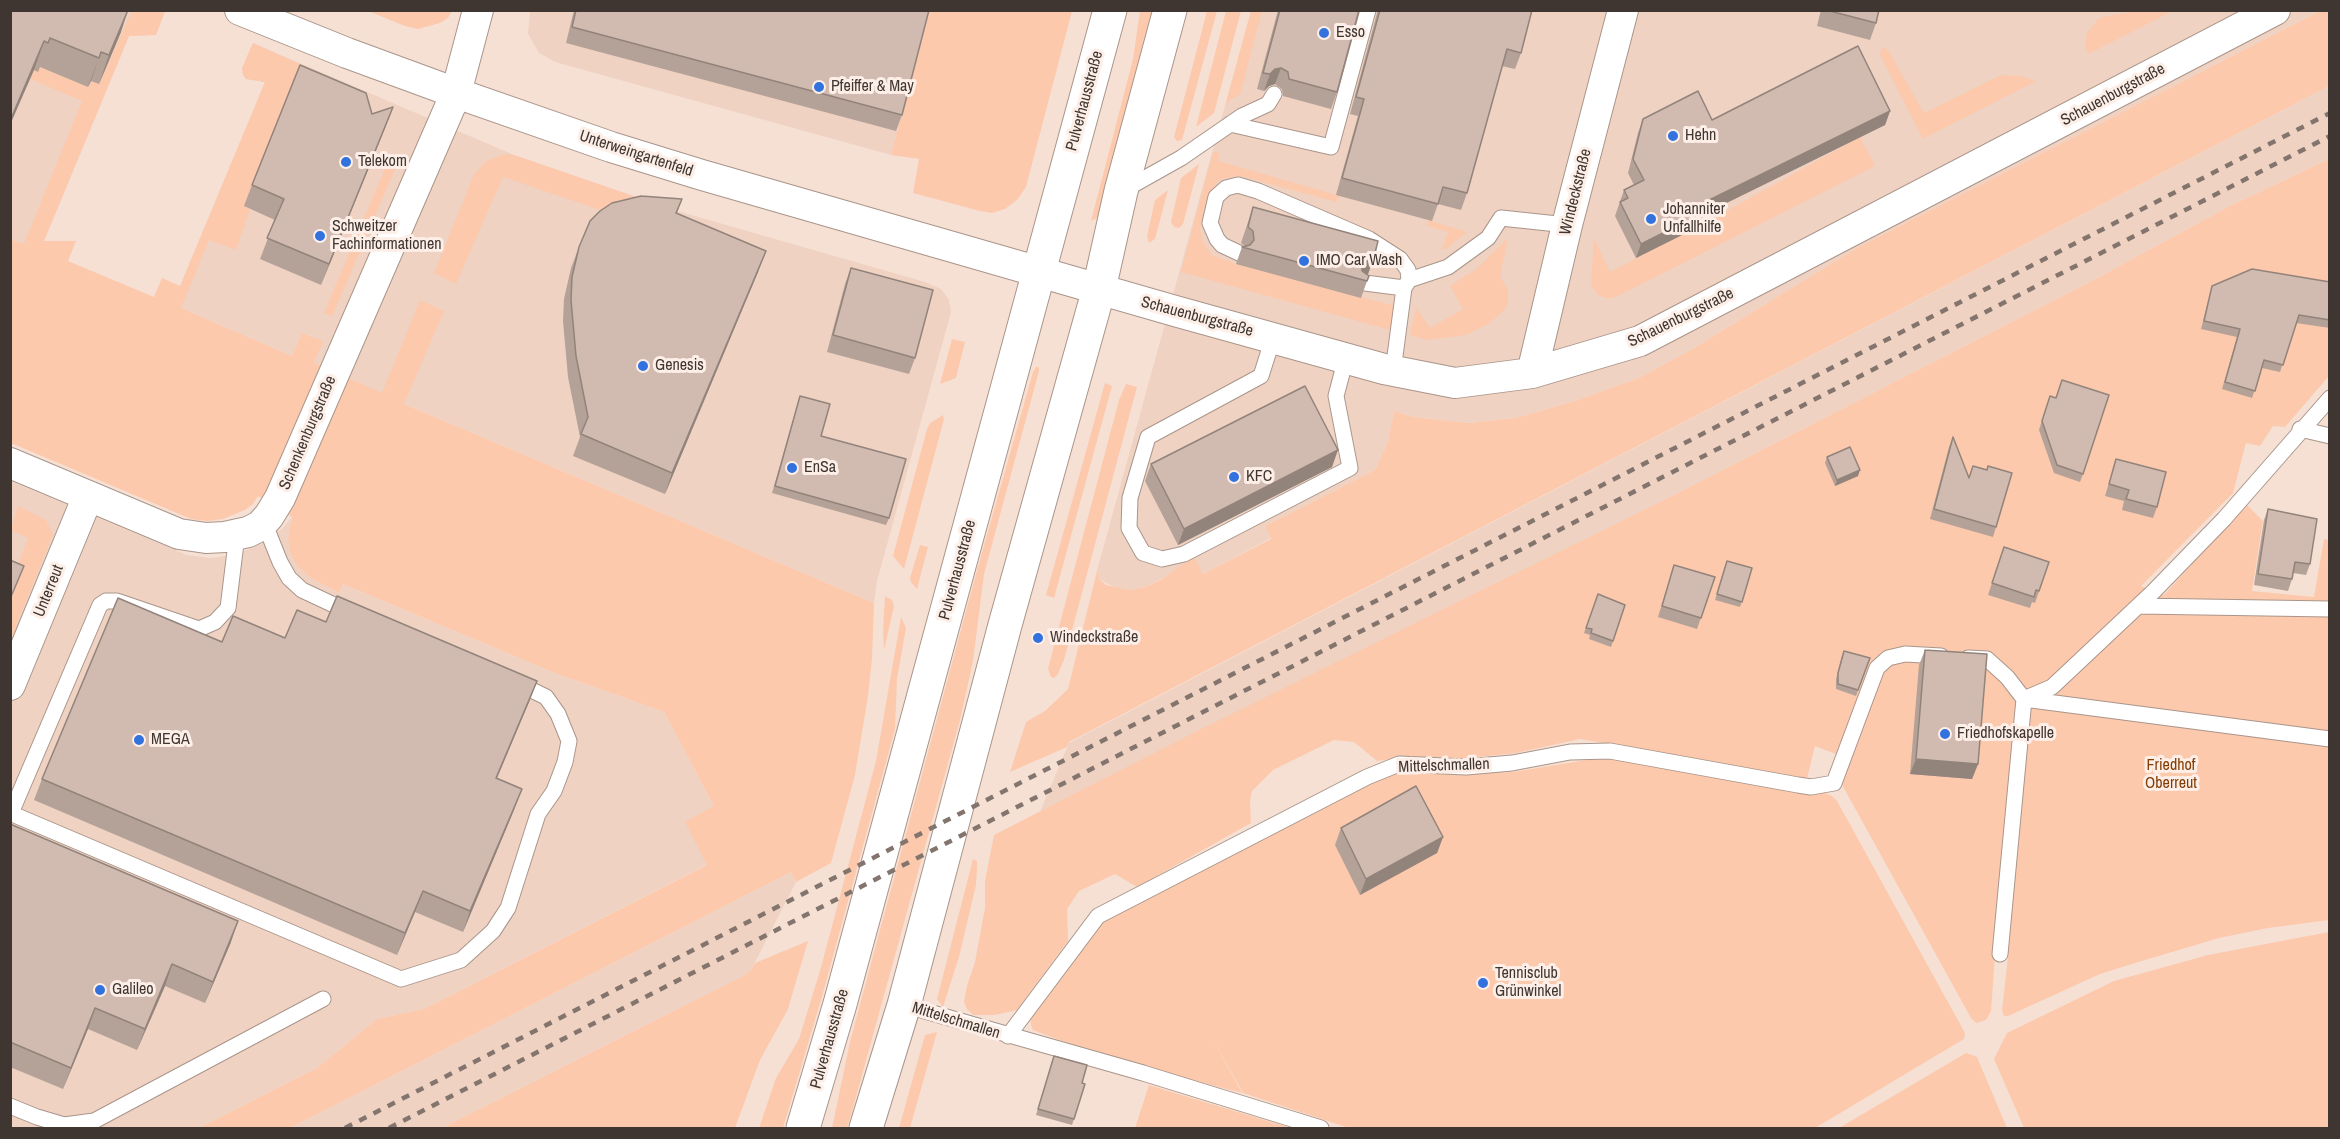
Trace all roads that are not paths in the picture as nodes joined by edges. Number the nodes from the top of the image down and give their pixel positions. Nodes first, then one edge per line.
1 (240, 10) edge
2 (478, 10) edge
3 (1110, 10) edge
4 (1170, 10) edge
5 (1368, 10) edge
6 (1623, 10) edge
7 (2271, 12) edge
8 (456, 93) junction
9 (1274, 94) edge
10 (1230, 124) junction
11 (1122, 191) junction
12 (1567, 225) junction
13 (1239, 253) dead end
14 (1039, 271) junction
15 (1365, 284) edge
16 (1407, 284) junction
17 (1099, 289) junction
18 (1273, 338) junction
19 (1346, 358) junction
20 (1393, 370) junction
21 (1532, 374) junction
22 (2330, 398) edge
23 (2300, 429) junction
24 (2330, 436) edge
25 (10, 464) edge
26 (88, 496) junction
27 (264, 522) junction
28 (237, 535) junction
29 (2138, 606) junction
30 (2330, 609) edge
31 (365, 615) edge
32 (500, 674) edge
33 (10, 686) edge
34 (2024, 699) junction
35 (2330, 739) edge
36 (11, 813) edge
37 (2000, 954) dead end
38 (323, 999) dead end
39 (904, 1005) junction
40 (1008, 1036) junction
41 (10, 1106) edge
42 (803, 1128) edge
43 (866, 1128) edge
44 (1321, 1128) edge

1 - 8 street, Unterweingartenfeld
2 - 8 street, Schenkenburgstraße
3 - 14 main road, Pulverhausstraße
4 - 11 main road
5 - 10 lane
6 - 12 street, Windeckstraße
7 - 21 street, Schauenburgstraße
8 - 14 street, Unterweingartenfeld
8 - 27 street, Schenkenburgstraße
9 - 10 lane
10 - 11 lane
11 - 17 main road
12 - 16 lane
12 - 21 street, Windeckstraße
13 - 16 lane
14 - 17 street, Schauenburgstraße
14 - 42 main road, Pulverhausstraße
15 - 16 lane
16 - 20 lane
17 - 18 street, Schauenburgstraße
17 - 39 main road
18 - 19 street, Schauenburgstraße
18 - 19 lane
19 - 20 street, Schauenburgstraße
20 - 21 street, Schauenburgstraße
22 - 23 lane
23 - 24 lane
23 - 29 lane
25 - 26 street
26 - 28 street
26 - 33 street, Unterreut
27 - 28 street
27 - 31 lane
28 - 36 lane
29 - 30 lane
29 - 34 lane
32 - 36 lane
34 - 35 lane
34 - 37 lane
34 - 40 lane, Mittelschmallen
38 - 41 lane
39 - 40 lane, Mittelschmallen
39 - 43 main road
40 - 44 lane, Mittelschmallen

